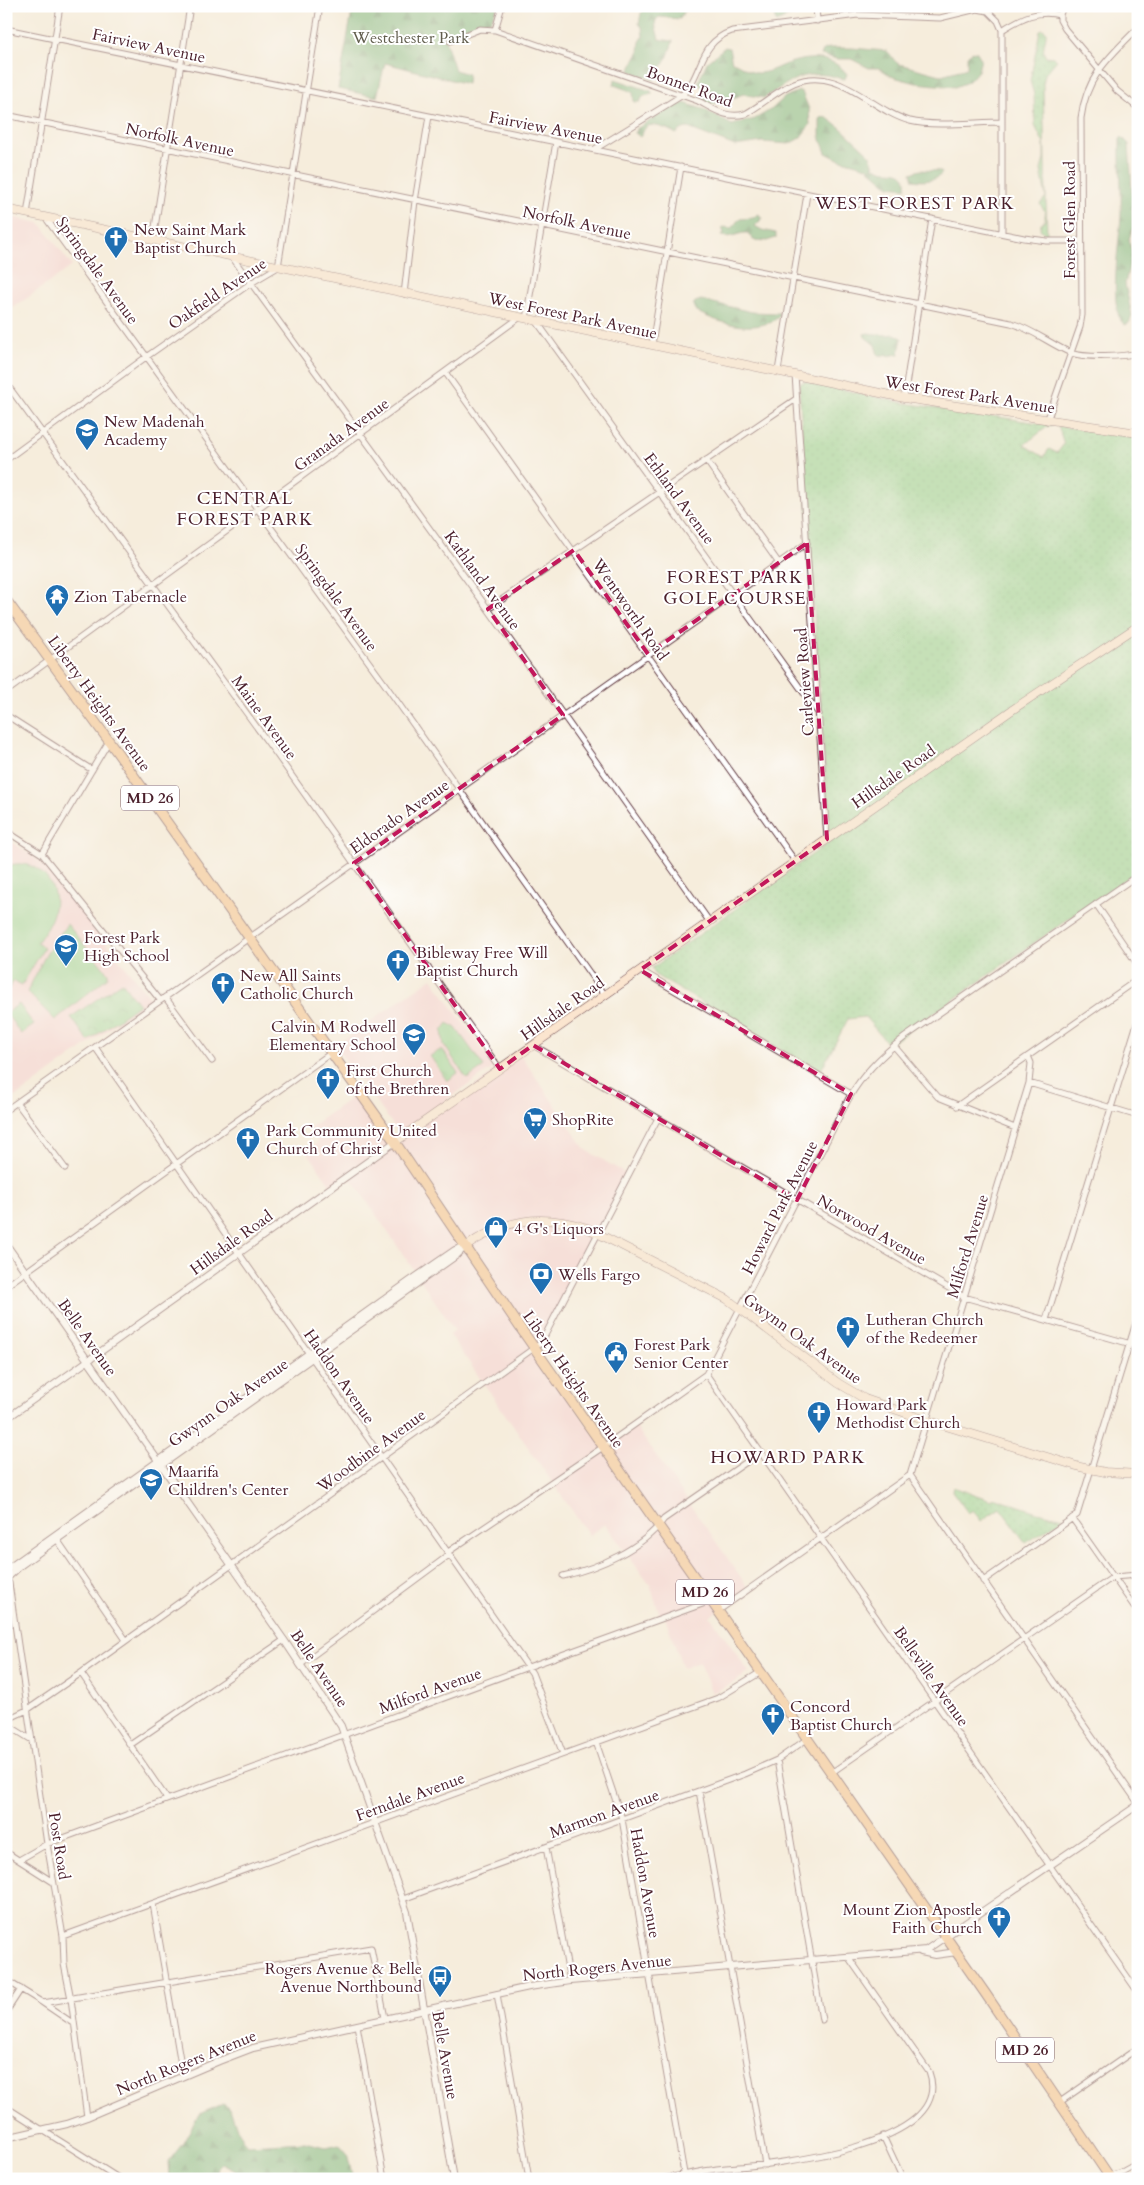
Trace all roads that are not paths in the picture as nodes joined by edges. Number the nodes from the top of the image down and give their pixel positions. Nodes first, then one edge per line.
1 (60, 6) edge
2 (190, 6) edge
3 (320, 6) edge
4 (502, 6) edge
5 (816, 6) edge
6 (1064, 6) edge
7 (1060, 15) junction
8 (817, 21) junction
9 (6, 29) edge
10 (495, 30) junction
11 (1002, 30) junction
12 (1134, 32) dead end
13 (55, 39) junction
14 (450, 41) dead end
15 (181, 65) junction
16 (1099, 69) junction
17 (307, 91) junction
18 (681, 96) junction
19 (1138, 108) edge
20 (6, 115) edge
21 (429, 116) junction
22 (42, 122) junction
23 (1002, 122) junction
24 (556, 142) junction
25 (167, 149) junction
26 (594, 149) junction
27 (681, 167) junction
28 (293, 175) junction
29 (807, 194) junction
30 (415, 200) junction
31 (6, 209) edge
32 (27, 214) junction
33 (45, 218) junction
34 (932, 219) junction
35 (542, 227) junction
36 (1002, 233) junction
37 (153, 240) junction
38 (1081, 241) junction
39 (667, 253) junction
40 (232, 257) junction
41 (278, 267) junction
42 (793, 278) junction
43 (251, 283) junction
44 (404, 294) junction
45 (919, 304) junction
46 (523, 319) junction
47 (537, 322) junction
48 (652, 345) junction
49 (1071, 353) junction
50 (1138, 353) edge
51 (146, 357) junction
52 (778, 371) junction
53 (445, 372) junction
54 (795, 375) junction
55 (6, 383) edge
56 (904, 398) junction
57 (796, 399) junction
58 (1047, 421) junction
59 (43, 433) junction
60 (1138, 433) edge
61 (360, 434) junction
62 (6, 460) edge
63 (706, 460) junction
64 (660, 492) junction
65 (258, 510) junction
66 (807, 543) junction
67 (574, 550) junction
68 (778, 562) junction
69 (154, 586) junction
70 (733, 594) junction
71 (6, 600) edge
72 (488, 608) junction
73 (1138, 626) edge
74 (648, 654) junction
75 (50, 660) junction
76 (6, 692) edge
77 (819, 714) junction
78 (563, 715) junction
79 (6, 716) edge
80 (109, 740) junction
81 (92, 770) junction
82 (458, 789) junction
83 (6, 831) edge
84 (827, 839) junction
85 (42, 854) junction
86 (795, 861) junction
87 (354, 863) junction
88 (1138, 875) edge
89 (1096, 904) junction
90 (710, 921) junction
91 (249, 937) junction
92 (1138, 964) edge
93 (640, 970) junction
94 (1138, 979) edge
95 (604, 995) junction
96 (162, 999) junction
97 (1138, 1020) edge
98 (533, 1046) junction
99 (894, 1046) junction
100 (94, 1047) junction
101 (332, 1053) junction
102 (1028, 1056) junction
103 (212, 1061) dead end
104 (500, 1069) junction
105 (1029, 1083) junction
106 (851, 1094) junction
107 (17, 1103) junction
108 (957, 1106) junction
109 (1111, 1108) junction
110 (6, 1110) edge
111 (1138, 1116) edge
112 (658, 1118) junction
113 (1016, 1128) junction
114 (395, 1142) junction
115 (177, 1165) junction
116 (65, 1168) dead end
117 (797, 1200) junction
118 (599, 1233) junction
119 (6, 1244) edge
120 (465, 1247) junction
121 (239, 1254) junction
122 (26, 1272) junction
123 (6, 1286) edge
124 (964, 1297) junction
125 (740, 1308) junction
126 (1138, 1316) edge
127 (1046, 1320) junction
128 (1129, 1344) junction
129 (1138, 1346) edge
130 (534, 1348) junction
131 (310, 1356) junction
132 (88, 1362) junction
133 (706, 1374) junction
134 (6, 1420) edge
135 (926, 1420) junction
136 (603, 1447) junction
137 (760, 1452) junction
138 (382, 1458) junction
139 (160, 1463) junction
140 (1091, 1470) junction
141 (1138, 1474) edge
142 (910, 1476) junction
143 (1072, 1518) junction
144 (658, 1526) junction
145 (56, 1538) junction
146 (821, 1538) junction
147 (449, 1553) junction
148 (231, 1565) junction
149 (6, 1570) edge
150 (1138, 1575) edge
151 (563, 1576) dead end
152 (1113, 1577) junction
153 (6, 1580) edge
154 (983, 1581) junction
155 (6, 1598) edge
156 (711, 1601) junction
157 (12, 1602) junction
158 (718, 1611) junction
159 (1138, 1612) edge
160 (1024, 1639) junction
161 (126, 1640) junction
162 (284, 1640) junction
163 (300, 1665) junction
164 (528, 1667) junction
165 (761, 1672) junction
166 (81, 1673) junction
167 (935, 1701) junction
168 (27, 1710) junction
169 (6, 1722) edge
170 (344, 1734) junction
171 (807, 1739) junction
172 (32, 1740) junction
173 (596, 1742) junction
174 (130, 1745) junction
175 (563, 1754) junction
176 (777, 1760) junction
177 (831, 1773) junction
178 (700, 1791) junction
179 (167, 1799) junction
180 (1138, 1804) edge
181 (622, 1819) junction
182 (376, 1822) junction
183 (46, 1844) junction
184 (546, 1847) junction
185 (6, 1852) edge
186 (19, 1860) junction
187 (1049, 1865) junction
188 (53, 1882) junction
189 (403, 1899) junction
190 (153, 1904) junction
191 (63, 1936) junction
192 (946, 1937) junction
193 (920, 1952) junction
194 (957, 1952) junction
195 (849, 1958) junction
196 (812, 1961) junction
197 (731, 1968) junction
198 (650, 1974) junction
199 (6, 1980) edge
200 (570, 1981) junction
201 (167, 1983) junction
202 (21, 1989) junction
203 (1138, 1992) edge
204 (497, 1994) junction
205 (71, 1999) junction
206 (43, 2003) junction
207 (424, 2010) junction
208 (6, 2012) edge
209 (385, 2018) junction
210 (822, 2020) dead end
211 (74, 2024) junction
212 (357, 2025) junction
213 (1138, 2048) edge
214 (183, 2076) junction
215 (1060, 2102) junction
216 (6, 2107) edge
217 (87, 2117) junction
218 (43, 2130) junction
219 (883, 2136) junction
220 (6, 2138) edge
221 (1138, 2163) edge
222 (765, 2165) junction
223 (685, 2177) edge
224 (1110, 2177) edge
225 (120, 2179) edge
226 (384, 2179) edge
227 (454, 2179) edge
228 (529, 2179) edge
229 (662, 2179) edge
230 (903, 2179) edge
231 (1096, 2179) edge

1 - 13 street
2 - 15 street
3 - 17 street, Oakfield Avenue
4 - 10 street
5 - 8 street
6 - 7 street
7 - 11 street
7 - 16 street
8 - 11 street
8 - 18 street
9 - 13 street, Fairview Avenue
10 - 14 street, Bonner Road
10 - 18 street, Bonner Road
11 - 23 street
12 - 16 street, Forest Glen Road
13 - 15 street, Fairview Avenue
13 - 22 street
15 - 17 street, Fairview Avenue
15 - 25 street
16 - 19 street
16 - 38 street, Forest Glen Road
17 - 21 street, Fairview Avenue
17 - 28 street, Oakfield Avenue
18 - 23 street, Bonner Road
18 - 26 street
20 - 22 street, Norfolk Avenue
21 - 24 street, Fairview Avenue
21 - 30 street
22 - 25 street, Norfolk Avenue
22 - 32 street
23 - 36 street
24 - 26 street, Fairview Avenue
24 - 35 street
25 - 28 street, Norfolk Avenue
25 - 37 street
26 - 27 street, Fairview Avenue
27 - 29 street, Fairview Avenue
27 - 39 street
28 - 30 street, Norfolk Avenue
28 - 41 street, Oakfield Avenue
29 - 34 street, Fairview Avenue
29 - 42 street
30 - 35 street, Norfolk Avenue
30 - 44 street
31 - 32 main road, West Forest Park Avenue
32 - 33 main road, West Forest Park Avenue
33 - 37 main road, West Forest Park Avenue
33 - 51 street, Springdale Avenue
34 - 36 street, Fairview Avenue
34 - 45 street
35 - 39 street, Norfolk Avenue
35 - 46 street
36 - 38 street, Fairview Avenue
37 - 40 main road, West Forest Park Avenue
38 - 49 street, Forest Glen Road
39 - 42 street, Norfolk Avenue
39 - 48 street
40 - 41 main road, West Forest Park Avenue
40 - 43 street, Kathland Avenue
41 - 43 street, Oakfield Avenue
41 - 44 main road, West Forest Park Avenue
42 - 45 street, Norfolk Avenue
42 - 52 street
43 - 51 street, Oakfield Avenue
43 - 61 street, Kathland Avenue
44 - 46 main road, West Forest Park Avenue
45 - 49 street, Norfolk Avenue
45 - 56 street
46 - 47 main road, West Forest Park Avenue
46 - 53 street, Granada Avenue
47 - 48 main road, West Forest Park Avenue
47 - 64 street, Ethland Avenue
48 - 52 main road, West Forest Park Avenue
49 - 50 street, Norfolk Avenue
49 - 58 street, Forest Glen Road
51 - 59 street, Oakfield Avenue
51 - 65 street, Springdale Avenue
52 - 54 main road, West Forest Park Avenue
53 - 61 street, Granada Avenue
53 - 67 street, Wentworth Road
54 - 56 main road, West Forest Park Avenue
54 - 57 street, Carleview Road
55 - 59 street, Maine Avenue
56 - 58 main road, West Forest Park Avenue
57 - 63 street
57 - 66 street, Carleview Road
58 - 60 main road, West Forest Park Avenue
59 - 62 street, Oakfield Avenue
59 - 69 street, Maine Avenue
61 - 65 street, Granada Avenue
61 - 72 street, Kathland Avenue
63 - 64 street
63 - 68 street
64 - 67 street
64 - 70 street, Ethland Avenue
65 - 69 street, Granada Avenue
65 - 82 street, Springdale Avenue
66 - 68 street, Eldorado Avenue
66 - 77 street, Carleview Road
67 - 72 street
67 - 74 street, Wentworth Road
68 - 70 street, Eldorado Avenue
69 - 75 street, Granada Avenue
69 - 87 street, Maine Avenue
70 - 74 street, Eldorado Avenue
70 - 77 street, Ethland Avenue
71 - 75 main road, Liberty Heights Avenue / MD 26
72 - 78 street, Kathland Avenue
73 - 84 main road, Hillsdale Road
74 - 78 street, Eldorado Avenue
74 - 86 street, Wentworth Road
75 - 76 street, Granada Avenue
75 - 80 main road, Liberty Heights Avenue / MD 26
77 - 84 street, Carleview Road
78 - 82 street, Eldorado Avenue
78 - 90 street, Kathland Avenue
79 - 81 street
80 - 81 street
80 - 91 main road, Liberty Heights Avenue / MD 26
81 - 85 street
82 - 87 street, Eldorado Avenue
82 - 95 street, Springdale Avenue
83 - 85 street
84 - 86 main road, Hillsdale Road
85 - 96 street
86 - 90 main road, Hillsdale Road
87 - 91 street, Eldorado Avenue
87 - 104 street, Maine Avenue
88 - 89 street, Howard Park Avenue
89 - 92 street
89 - 99 street, Howard Park Avenue
90 - 93 main road, Hillsdale Road
91 - 96 street, Eldorado Avenue
91 - 101 main road, Liberty Heights Avenue / MD 26
93 - 95 main road, Hillsdale Road
93 - 106 street
94 - 102 street
95 - 98 main road, Hillsdale Road
96 - 100 street, Eldorado Avenue
96 - 103 street
97 - 109 street
98 - 104 main road, Hillsdale Road
98 - 112 street, Norwood Avenue
99 - 106 street, Howard Park Avenue
99 - 108 street
100 - 107 street, Eldorado Avenue
100 - 115 street, Haddon Avenue
101 - 114 main road, Liberty Heights Avenue / MD 26
101 - 115 street
102 - 105 street, Milford Avenue
102 - 108 street
104 - 114 main road, Hillsdale Road
105 - 109 street
105 - 113 street, Milford Avenue
106 - 117 street, Howard Park Avenue
107 - 110 street, Eldorado Avenue
107 - 116 street
108 - 113 street
109 - 111 street
109 - 127 street
112 - 117 street, Norwood Avenue
112 - 118 street, Woodbine Avenue
113 - 124 street, Milford Avenue
114 - 120 main road, Liberty Heights Avenue / MD 26
114 - 121 street, Hillsdale Road
115 - 121 street, Haddon Avenue
115 - 122 street
117 - 124 street, Norwood Avenue
117 - 125 street, Howard Park Avenue
118 - 120 main road, Gwynn Oak Avenue
118 - 125 main road, Gwynn Oak Avenue
118 - 130 street, Woodbine Avenue
119 - 122 street, Belle Avenue
120 - 130 main road, Liberty Heights Avenue / MD 26
120 - 131 street, Gwynn Oak Avenue
121 - 131 street, Haddon Avenue
121 - 132 street, Hillsdale Road
122 - 123 street
122 - 132 street, Belle Avenue
124 - 127 street, Norwood Avenue
124 - 135 street, Milford Avenue
125 - 133 street, Howard Park Avenue
125 - 135 main road, Gwynn Oak Avenue
126 - 128 street
127 - 128 street, Norwood Avenue
128 - 129 street, Norwood Avenue
128 - 140 street
130 - 136 main road, Liberty Heights Avenue / MD 26
130 - 138 street, Woodbine Avenue
131 - 138 street, Haddon Avenue
131 - 139 street, Gwynn Oak Avenue
132 - 134 street, Hillsdale Road
132 - 139 street, Belle Avenue
133 - 136 street, Howard Park Avenue
133 - 137 street, Belleville Avenue
135 - 140 main road, Gwynn Oak Avenue
135 - 142 street, Milford Avenue
136 - 144 main road, Liberty Heights Avenue / MD 26
136 - 147 street, Howard Park Avenue
137 - 144 street
137 - 146 street, Belleville Avenue
138 - 147 street, Haddon Avenue
138 - 148 street, Woodbine Avenue
139 - 145 street, Gwynn Oak Avenue
139 - 148 street, Belle Avenue
140 - 141 main road, Gwynn Oak Avenue
140 - 143 street
142 - 146 street
142 - 154 street
143 - 152 street
143 - 154 street
144 - 151 street
144 - 156 main road, Liberty Heights Avenue / MD 26
145 - 149 street, Gwynn Oak Avenue
145 - 153 street, Gwynn Oak Avenue
145 - 161 street
146 - 158 street
146 - 167 street, Belleville Avenue
147 - 163 street, Howard Park Avenue
147 - 164 street, Haddon Avenue
148 - 161 street, Woodbine Avenue
148 - 162 street, Belle Avenue
150 - 152 street
152 - 159 street
152 - 160 street
153 - 157 street, Post Road
154 - 160 street
155 - 157 street
156 - 158 main road, Liberty Heights Avenue / MD 26
156 - 164 street, Milford Avenue
157 - 168 street, Post Road
158 - 165 main road, Liberty Heights Avenue / MD 26
160 - 167 street
160 - 180 street
161 - 166 street, Woodbine Avenue
162 - 163 street, Belle Avenue
162 - 174 street
163 - 170 street, Belle Avenue
164 - 170 street, Milford Avenue
164 - 175 street, Haddon Avenue
165 - 171 main road, Liberty Heights Avenue / MD 26
165 - 173 street, Ferndale Avenue
166 - 168 street, Woodbine Avenue
166 - 174 street
167 - 177 street
167 - 187 street, Belleville Avenue
168 - 169 street, Woodbine Avenue
168 - 172 street, Post Road
169 - 172 street
170 - 179 street, Milford Avenue
170 - 182 street, Belle Avenue
171 - 176 street, Marmon Avenue
171 - 177 main road, Liberty Heights Avenue / MD 26
172 - 183 street, Post Road
173 - 175 street, Ferndale Avenue
173 - 181 street, Haddon Avenue
174 - 179 street
175 - 182 street, Ferndale Avenue
176 - 178 street, Marmon Avenue
176 - 196 street
177 - 192 main road, Liberty Heights Avenue / MD 26
178 - 181 street, Marmon Avenue
178 - 197 street
179 - 183 street, Milford Avenue
180 - 187 street, North Rogers Avenue
181 - 184 street, Marmon Avenue
181 - 198 street, Haddon Avenue
182 - 189 street, Belle Avenue
182 - 190 street, Ferndale Avenue
183 - 186 street, Milford Avenue
183 - 188 street, Post Road
184 - 189 street, Marmon Avenue
184 - 200 street
185 - 186 street
186 - 188 street
187 - 192 street, North Rogers Avenue
187 - 203 street, Belleville Avenue
188 - 191 street, Post Road
189 - 207 street, Belle Avenue
190 - 191 street, Ferndale Avenue
190 - 201 street
191 - 205 street, Post Road
192 - 193 street, North Rogers Avenue
192 - 194 main road, Liberty Heights Avenue / MD 26
193 - 194 street
193 - 195 street, North Rogers Avenue
194 - 215 main road, Liberty Heights Avenue / MD 26
195 - 196 street, North Rogers Avenue
195 - 219 street
196 - 197 street, North Rogers Avenue
196 - 210 street
197 - 198 street, North Rogers Avenue
197 - 222 street
198 - 200 street, North Rogers Avenue
198 - 223 street, Haddon Avenue
199 - 202 street
200 - 204 street, North Rogers Avenue
201 - 205 street
201 - 209 street
201 - 214 street
202 - 206 street
202 - 208 street
204 - 207 street, North Rogers Avenue
204 - 228 street
205 - 206 street
205 - 211 street, Post Road
206 - 211 street
207 - 209 street, North Rogers Avenue
207 - 227 street, Belle Avenue
209 - 212 street, North Rogers Avenue
211 - 217 street, Post Road
212 - 214 street, North Rogers Avenue
212 - 226 street
213 - 215 street
214 - 217 street, North Rogers Avenue
215 - 224 main road, Liberty Heights Avenue / MD 26
216 - 218 street
217 - 218 street, North Rogers Avenue
218 - 220 street, North Rogers Avenue
218 - 225 street
219 - 222 street
219 - 230 street
221 - 224 street
222 - 223 street
223 - 229 street
224 - 231 street

